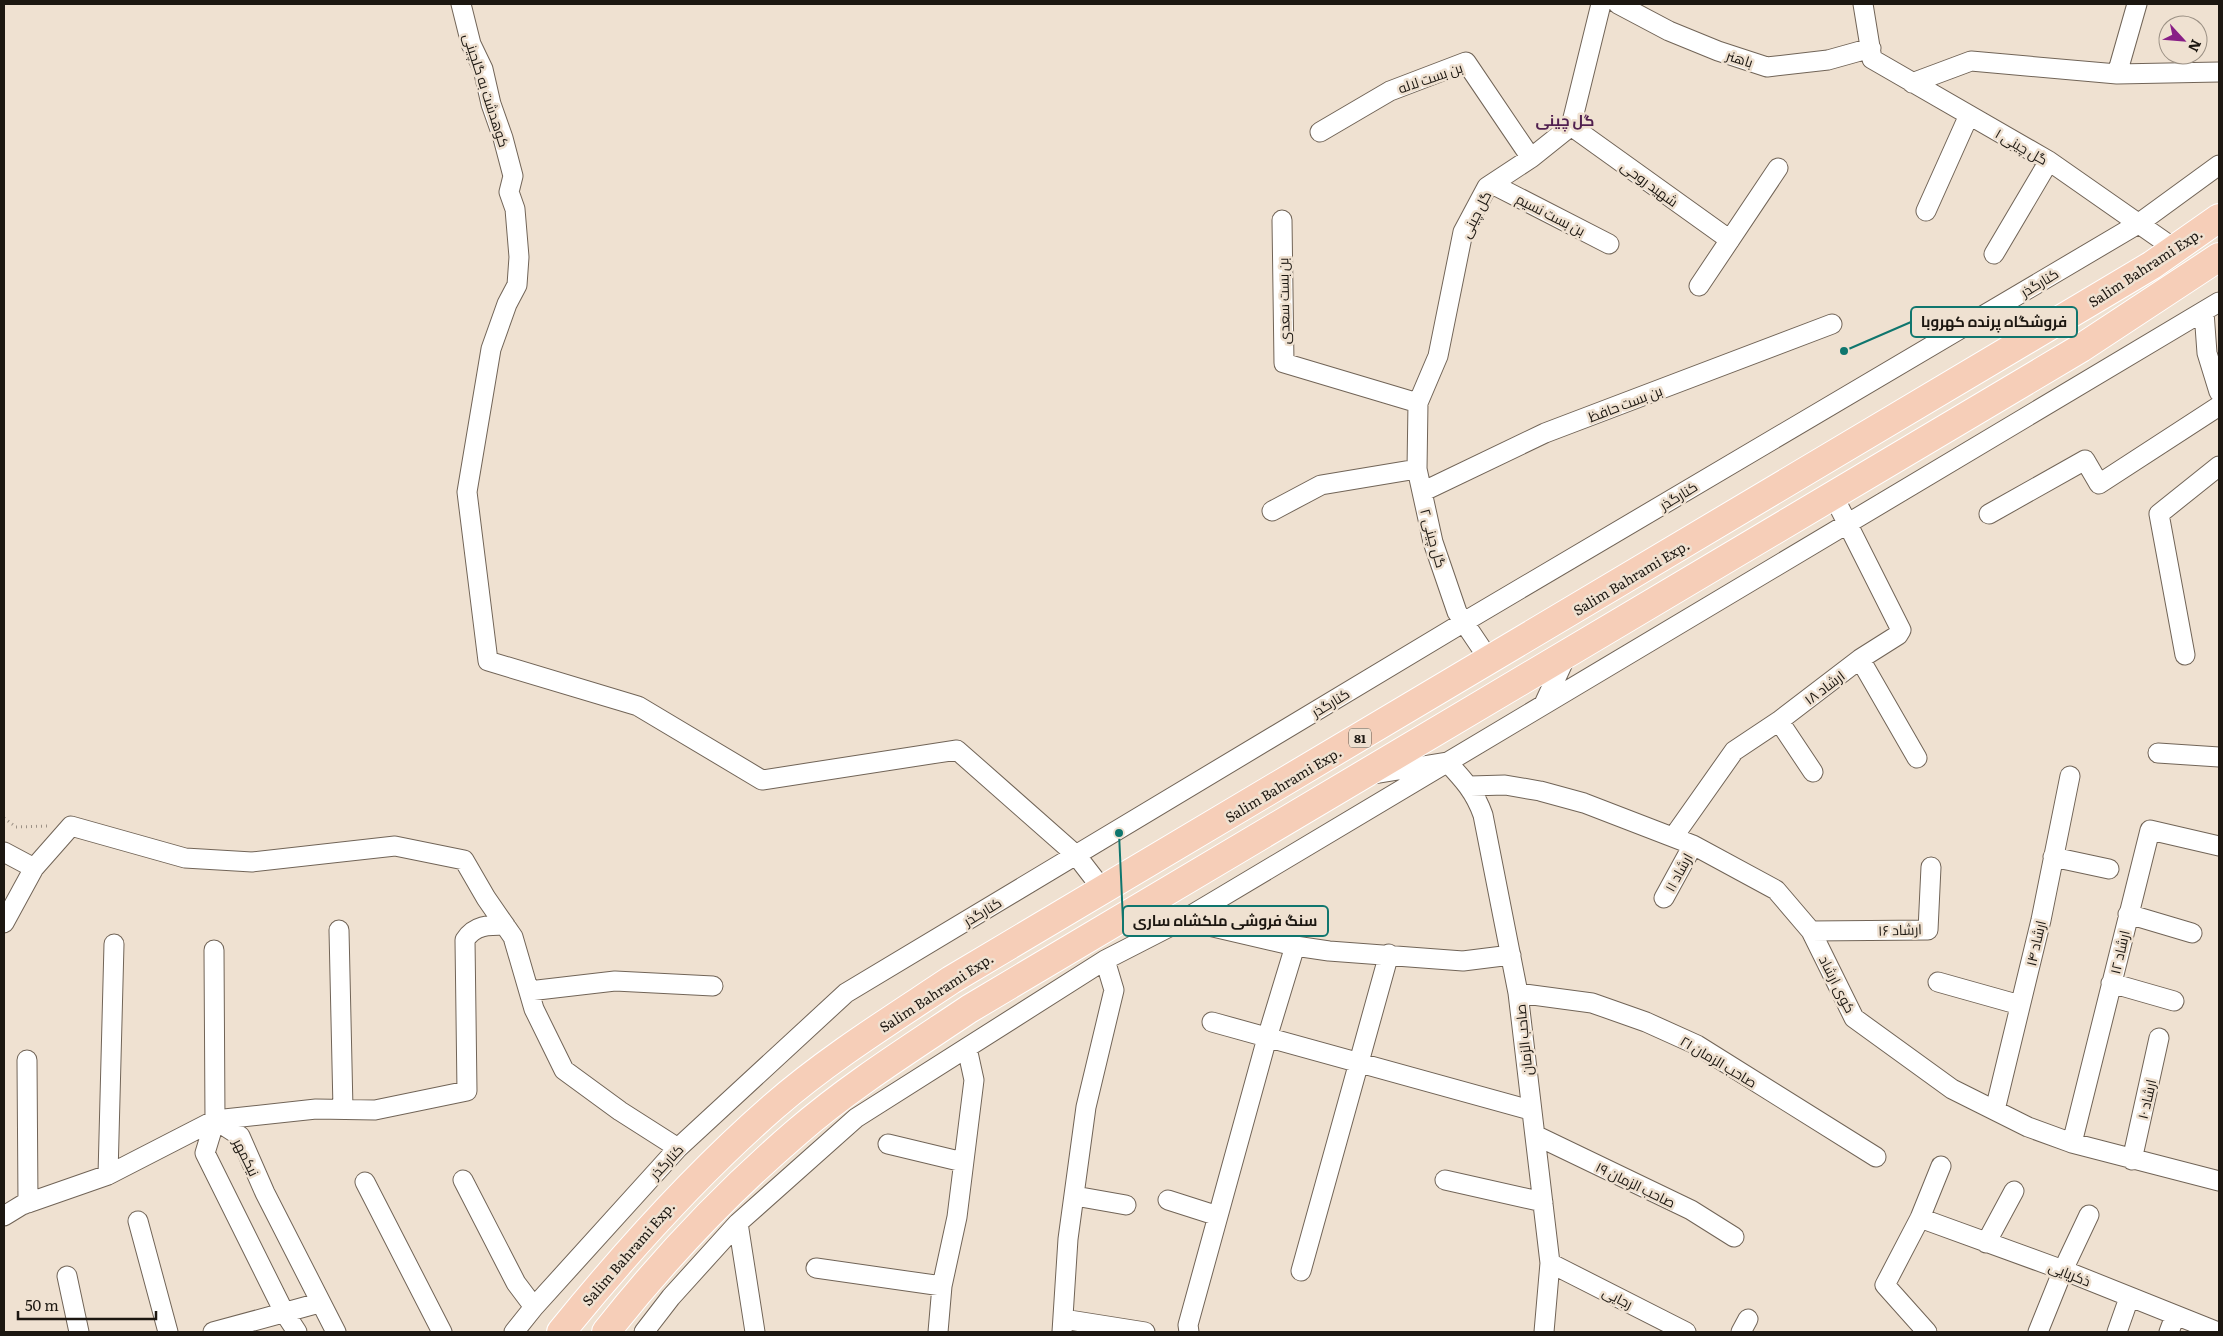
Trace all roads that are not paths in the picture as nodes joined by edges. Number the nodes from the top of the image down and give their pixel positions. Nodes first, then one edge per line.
1 (461, 4) edge
2 (1601, 4) edge
3 (1618, 4) edge
4 (1863, 4) edge
5 (2137, 4) edge
6 (1870, 48) junction
7 (2219, 72) edge
8 (2117, 74) junction
9 (1912, 83) junction
10 (1969, 115) junction
11 (1571, 126) junction
12 (1320, 132) dead end
13 (1531, 158) junction
14 (2049, 161) junction
15 (2219, 165) edge
16 (1778, 168) dead end
17 (1492, 184) junction
18 (1926, 211) dead end
19 (2219, 218) edge
20 (1282, 220) dead end
21 (2138, 224) junction
22 (1730, 240) junction
23 (1609, 244) dead end
24 (2175, 250) junction
25 (1994, 254) dead end
26 (2219, 257) edge
27 (1699, 286) dead end
28 (2214, 312) edge
29 (1832, 324) dead end
30 (2081, 348) junction
31 (2092, 379) junction
32 (2219, 392) edge
33 (1418, 403) junction
34 (2219, 406) edge
35 (2219, 466) edge
36 (1417, 470) junction
37 (1422, 492) junction
38 (1833, 495) junction
39 (1272, 511) dead end
40 (1989, 514) dead end
41 (1849, 523) junction
42 (1464, 622) junction
43 (1567, 654) junction
44 (2185, 656) dead end
45 (1860, 660) junction
46 (1490, 661) junction
47 (1544, 704) junction
48 (1779, 722) junction
49 (2158, 753) dead end
50 (2219, 757) edge
51 (1917, 758) dead end
52 (1447, 762) junction
53 (1813, 772) dead end
54 (1365, 775) junction
55 (2070, 776) dead end
56 (1470, 786) junction
57 (1674, 836) junction
58 (1693, 845) junction
59 (2219, 846) edge
60 (4, 852) edge
61 (1076, 855) junction
62 (2054, 857) junction
63 (34, 868) junction
64 (1932, 868) dead end
65 (2109, 869) dead end
66 (1103, 890) junction
67 (1664, 898) dead end
68 (2128, 914) junction
69 (1183, 920) junction
70 (4, 923) edge
71 (505, 925) junction
72 (339, 930) dead end
73 (1812, 930) junction
74 (2192, 933) dead end
75 (114, 944) dead end
76 (1295, 946) junction
77 (214, 950) dead end
78 (1389, 954) junction
79 (1511, 955) junction
80 (1105, 960) junction
81 (1938, 982) dead end
82 (2111, 982) junction
83 (713, 986) dead end
84 (529, 991) junction
85 (1518, 993) junction
86 (2174, 1001) dead end
87 (2020, 1005) junction
88 (1212, 1022) dead end
89 (1267, 1038) junction
90 (2159, 1038) dead end
91 (967, 1048) junction
92 (27, 1060) dead end
93 (1360, 1063) junction
94 (342, 1109) junction
95 (1530, 1110) junction
96 (1995, 1110) junction
97 (216, 1120) junction
98 (1535, 1135) junction
99 (2072, 1143) junction
100 (888, 1144) dead end
101 (678, 1148) junction
102 (1876, 1158) dead end
103 (2132, 1160) junction
104 (963, 1162) junction
105 (1942, 1166) dead end
106 (108, 1175) junction
107 (463, 1180) dead end
108 (1445, 1180) dead end
109 (2219, 1181) edge
110 (365, 1182) dead end
111 (2014, 1191) dead end
112 (1074, 1196) junction
113 (1168, 1200) dead end
114 (1543, 1202) junction
115 (28, 1203) junction
116 (1126, 1205) dead end
117 (2089, 1215) dead end
118 (4, 1216) edge
119 (1218, 1216) junction
120 (1920, 1218) junction
121 (138, 1221) dead end
122 (738, 1223) junction
123 (1734, 1237) dead end
124 (1986, 1243) junction
125 (1550, 1263) junction
126 (816, 1268) dead end
127 (2063, 1270) junction
128 (1301, 1271) dead end
129 (67, 1276) dead end
130 (942, 1286) junction
131 (2129, 1298) junction
132 (319, 1302) junction
133 (534, 1307) junction
134 (284, 1312) junction
135 (2172, 1324) edge
136 (1063, 1326) edge
137 (79, 1332) edge
138 (168, 1332) edge
139 (213, 1332) edge
140 (297, 1332) edge
141 (336, 1332) edge
142 (442, 1332) edge
143 (514, 1332) edge
144 (561, 1332) edge
145 (606, 1332) edge
146 (644, 1332) edge
147 (754, 1332) edge
148 (938, 1332) edge
149 (1145, 1332) edge
150 (1189, 1332) edge
151 (1544, 1332) edge
152 (1686, 1332) edge
153 (1926, 1332) edge
154 (2038, 1332) edge
155 (2117, 1332) edge
156 (2218, 1332) edge

1 - 61 street, کوهدشت به گلچینی
2 - 11 street
3 - 6 street, باهنر
4 - 6 street
5 - 8 street
6 - 9 street, گل چینی ۱
7 - 8 street
8 - 9 street
9 - 10 street, گل چینی ۱
10 - 14 street, گل چینی ۱
10 - 18 street
11 - 13 street, گل چینی
11 - 22 street, شهید روحی
12 - 13 street, بن بست لاله
13 - 17 street, گل چینی
14 - 21 street, گل چینی ۱
14 - 25 street
15 - 21 street, کنارگذر
16 - 22 street
17 - 23 street, بن بست نسیم
17 - 33 street, گل چینی
19 - 24 highway, Salim Bahrami Exp. / 81
20 - 33 street, بن بست سعدی
21 - 24 street, گل چینی ۱
21 - 42 street, کنارگذر
22 - 27 street
24 - 46 highway, Salim Bahrami Exp. / 81
26 - 30 highway, 81
28 - 31 street
28 - 32 street
29 - 37 street, بن بست حافظ
30 - 31 street
30 - 38 highway, 81
31 - 41 street
33 - 36 street, گل چینی ۲
34 - 40 street
35 - 44 street
36 - 37 street, گل چینی ۲
36 - 39 street
37 - 42 street, گل چینی ۲
38 - 41 street
38 - 43 highway, 81
41 - 45 street, ارشاد ۱۸
41 - 47 street
42 - 46 street, گل چینی ۲
42 - 61 street, کنارگذر
43 - 47 street
43 - 54 highway, 81
45 - 48 street, ارشاد ۱۸
45 - 51 street
46 - 66 highway, Salim Bahrami Exp. / 81
47 - 52 street
48 - 53 street
48 - 57 street, ارشاد ۱۸
49 - 50 street
52 - 54 street
52 - 56 street, صاحب الزمان
52 - 69 street
54 - 145 highway, 81
55 - 62 street, ارشاد ۱۴
56 - 57 street, کوی ارشاد
56 - 79 street, صاحب الزمان
57 - 58 street, کوی ارشاد
58 - 67 street, ارشاد ۱۱
58 - 73 street, کوی ارشاد
59 - 68 street, ارشاد ۱۲
60 - 63 street
61 - 66 street
61 - 101 street, کنارگذر
62 - 65 street
62 - 87 street, ارشاد ۱۴
63 - 70 street
63 - 71 street
64 - 73 street, ارشاد ۱۶
66 - 144 highway, Salim Bahrami Exp. / 81
68 - 74 street
68 - 82 street, ارشاد ۱۲
69 - 76 street
69 - 80 street
71 - 84 street
71 - 94 street
72 - 94 street
73 - 96 street, کوی ارشاد
75 - 106 street
76 - 78 street
76 - 89 street
77 - 97 street
78 - 79 street
78 - 93 street
79 - 85 street, صاحب الزمان
80 - 91 street
80 - 112 street
81 - 87 street
82 - 86 street
82 - 99 street, ارشاد ۱۲
83 - 84 street
84 - 101 street
85 - 95 street, صاحب الزمان
85 - 102 street, صاحب الزمان ۲۱
87 - 96 street, ارشاد ۱۴
88 - 89 street
89 - 93 street
89 - 119 street
90 - 103 street, ارشاد ۱۰
91 - 104 street
91 - 122 street
92 - 115 street
93 - 95 street
93 - 128 street
94 - 97 street
95 - 98 street, صاحب الزمان
96 - 99 street, کوی ارشاد
97 - 106 street
97 - 132 street, نیکمهر
97 - 134 street
98 - 114 street, صاحب الزمان
98 - 123 street, صاحب الزمان ۱۹
99 - 103 street, کوی ارشاد
100 - 104 street
101 - 133 street, کنارگذر
103 - 109 street, کوی ارشاد
104 - 130 street
105 - 120 street
106 - 115 street
107 - 133 street
108 - 114 street
110 - 142 street
111 - 124 street
112 - 116 street
112 - 136 street
113 - 119 street
114 - 125 street, صاحب الزمان
115 - 118 street
117 - 127 street
119 - 150 street
120 - 124 street, ذکریایی
120 - 153 street
121 - 138 street
122 - 146 street
122 - 147 street
124 - 127 street, ذکریایی
125 - 151 street, صاحب الزمان
125 - 152 street, رجایی
126 - 130 street
127 - 131 street, ذکریایی
127 - 154 street
129 - 137 street
130 - 148 street
131 - 135 street, ذکریایی
131 - 155 street
132 - 134 street
132 - 141 street, نیکمهر
133 - 143 street, کنارگذر
134 - 139 street
134 - 140 street
135 - 156 street, ذکریایی
136 - 149 street

